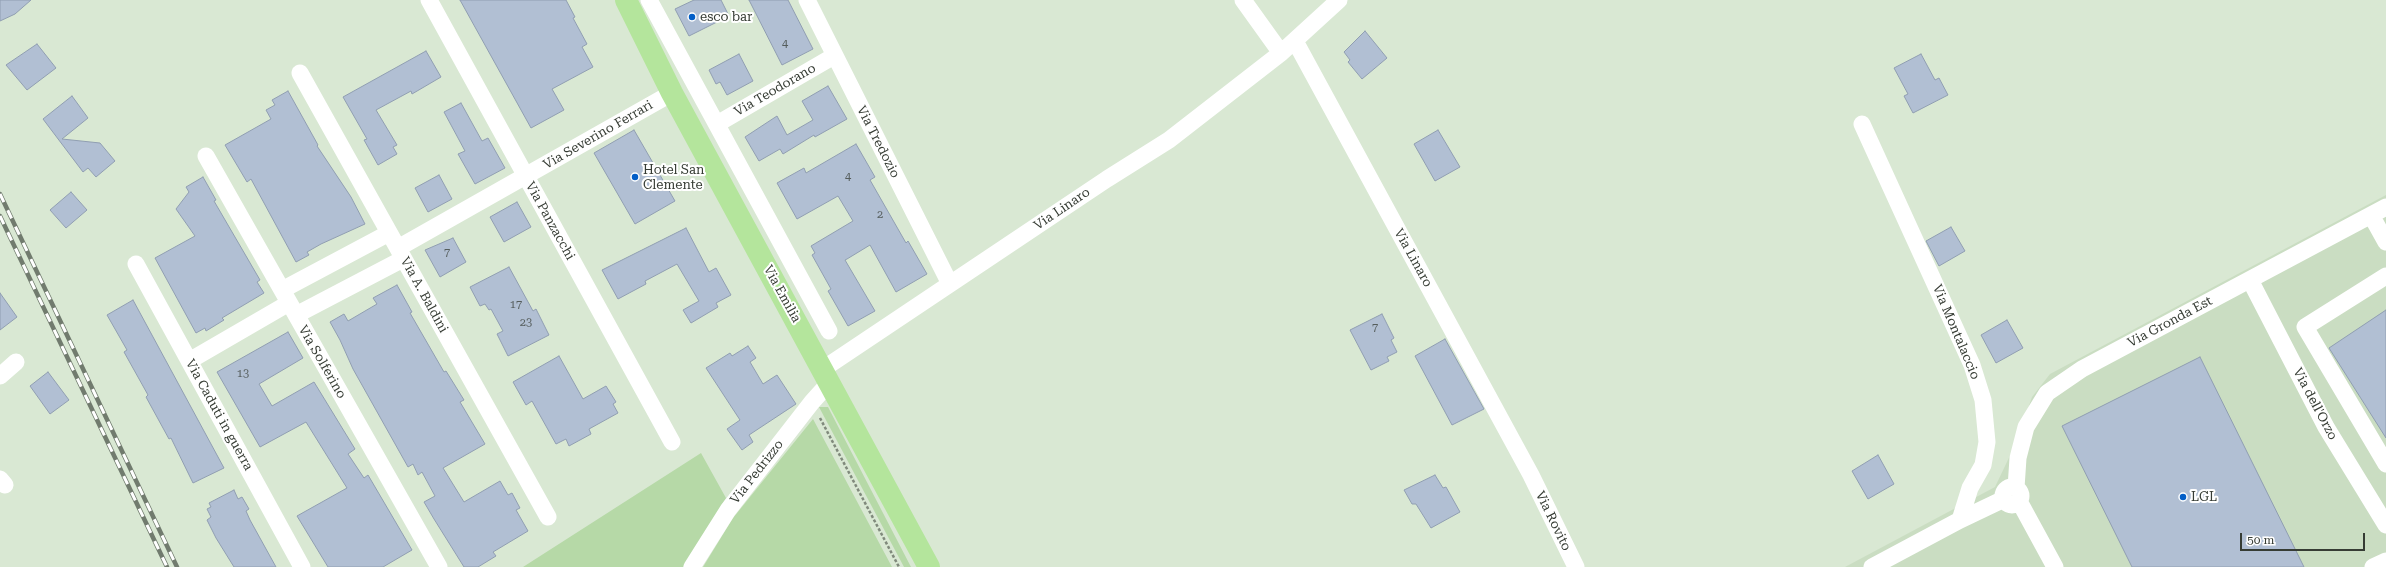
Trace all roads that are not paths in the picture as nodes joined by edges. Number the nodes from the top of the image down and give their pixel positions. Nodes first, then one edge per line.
1 (429, 0) edge
2 (626, 0) edge
3 (807, 0) edge
4 (1243, 0) edge
5 (1339, 0) edge
6 (647, 11) edge
7 (1295, 42) junction
8 (1281, 53) junction
9 (834, 56) junction
10 (300, 73) dead end
11 (672, 93) junction
12 (717, 124) junction
13 (1862, 124) dead end
14 (206, 156) dead end
15 (525, 176) junction
16 (2379, 211) edge
17 (389, 233) junction
18 (2386, 242) edge
19 (400, 254) junction
20 (136, 264) dead end
21 (2386, 276) edge
22 (2250, 280) junction
23 (950, 284) junction
24 (289, 303) junction
25 (829, 331) dead end
26 (189, 361) junction
27 (16, 362) dead end
28 (826, 375) junction
29 (0, 376) edge
30 (672, 442) dead end
31 (2386, 464) edge
32 (1531, 474) joint
33 (2013, 496) junction
34 (548, 518) dead end
35 (1960, 520) junction
36 (2386, 525) edge
37 (2386, 561) edge
38 (302, 567) edge
39 (439, 567) edge
40 (692, 567) edge
41 (929, 567) edge
42 (1576, 567) edge
43 (1872, 567) edge
44 (2055, 567) edge
45 (2373, 567) edge

1 - 15 street, Via Panzacchi
2 - 6 main road, Via Emilia
3 - 9 street, Via Tredozio
4 - 8 street
5 - 7 street, Via Linaro
6 - 11 main road, Via Emilia
6 - 12 street, Via Emilia
7 - 8 street, Via Linaro
7 - 32 street, Via Linaro
8 - 23 street, Via Linaro
9 - 12 street, Via Teodorano
9 - 23 street, Via Tredozio
10 - 17 street, Via A. Baldini
11 - 15 street, Via Severino Ferrari
11 - 28 main road, Via Emilia
12 - 25 street, Via Emilia
13 - 35 street, Via Montalaccio
14 - 24 street, Via Solferino
15 - 19 street, Via Severino Ferrari
15 - 30 street, Via Panzacchi
16 - 18 street
16 - 22 street, Via Gronda Est
17 - 19 street, Via A. Baldini
17 - 24 street, Via Severino Ferrari
19 - 24 street, Via Severino Ferrari
19 - 34 street, Via A. Baldini
20 - 26 street, Via Caduti in guerra
21 - 31 street
22 - 33 street, Via Gronda Est
22 - 36 street, Via dell'Orzo
23 - 28 street, Via Linaro
24 - 26 street, Via Severino Ferrari
24 - 39 street, Via Solferino
26 - 38 street, Via Caduti in guerra
27 - 29 street
28 - 40 street, Via Pedrizzo
28 - 41 main road, Via Emilia
32 - 42 street, Via Rovito
33 - 35 street
33 - 44 street
35 - 43 street
37 - 45 street

